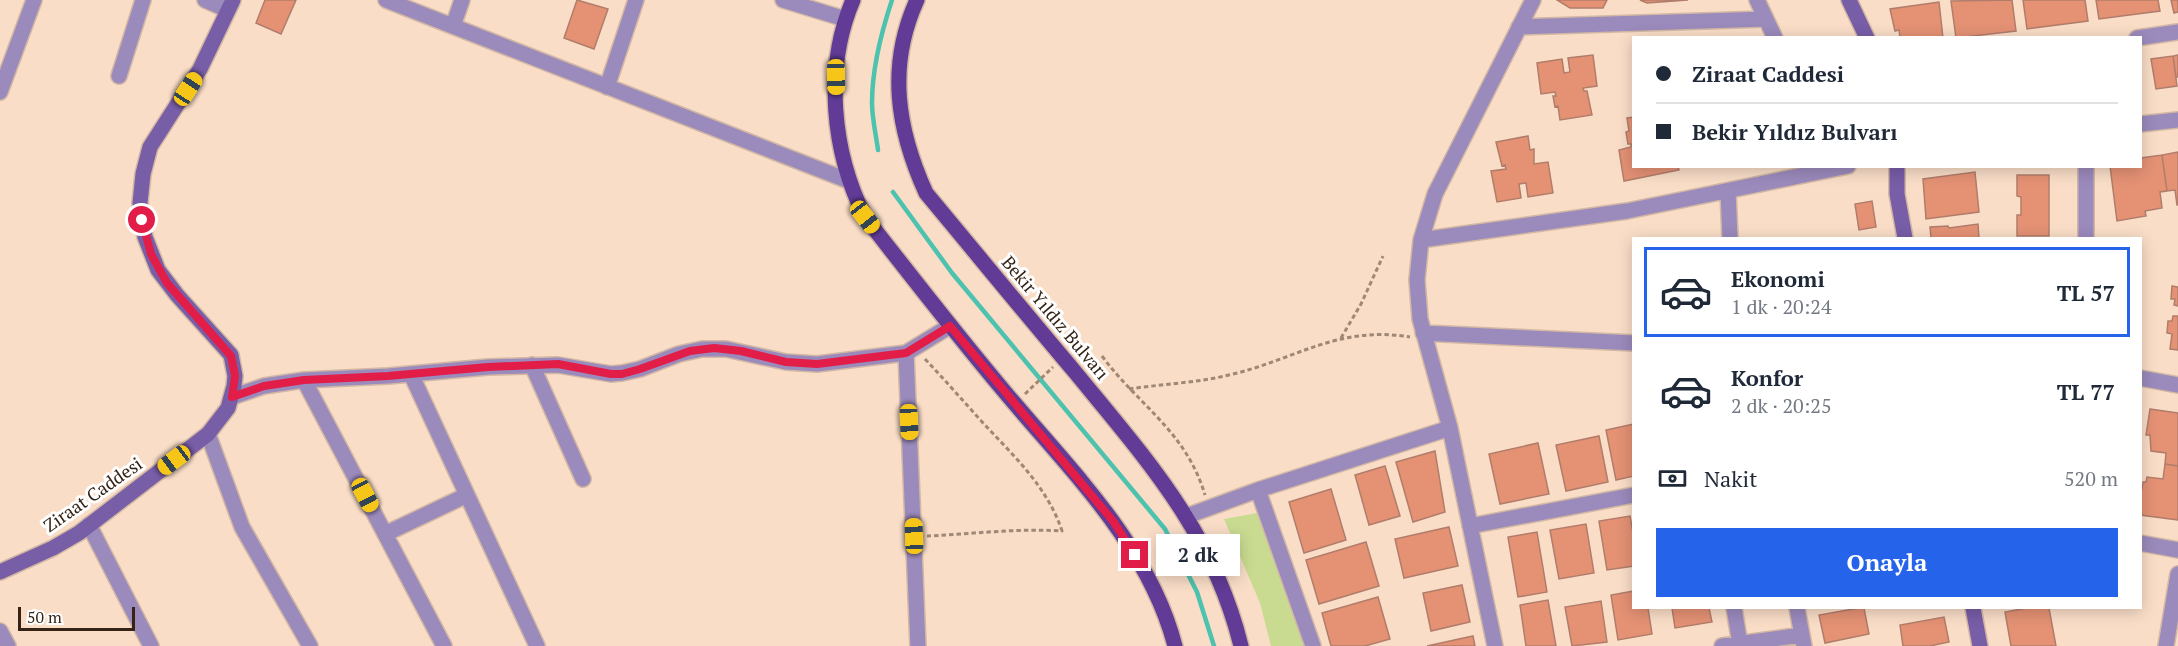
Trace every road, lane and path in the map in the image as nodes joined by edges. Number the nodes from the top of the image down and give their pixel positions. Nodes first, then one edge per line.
1 (34, 0) edge
2 (143, 0) edge
3 (205, 0) edge
4 (386, 0) edge
5 (462, 0) edge
6 (636, 0) edge
7 (783, 0) edge
8 (853, 0) edge
9 (917, 0) edge
10 (1533, 0) edge
11 (1757, 0) edge
12 (1849, 0) edge
13 (231, 5) edge
14 (845, 19) junction
15 (1766, 19) junction
16 (453, 26) junction
17 (1519, 27) junction
18 (2178, 32) edge
19 (1774, 36) edge
20 (1866, 36) edge
21 (2142, 37) edge
22 (119, 76) dead end
23 (607, 87) junction
24 (0, 92) edge
25 (2178, 120) edge
26 (2142, 124) edge
27 (1836, 168) edge
28 (1897, 168) edge
29 (2086, 168) edge
30 (849, 181) junction
31 (1728, 191) junction
32 (1730, 237) edge
33 (1905, 237) edge
34 (2086, 237) edge
35 (1421, 240) junction
36 (1383, 256) dead end
37 (950, 326) junction
38 (1425, 337) junction
39 (1341, 338) junction
40 (1632, 343) edge
41 (911, 350) junction
42 (1102, 356) dead end
43 (532, 365) junction
44 (411, 374) junction
45 (1046, 374) dead end
46 (2142, 378) edge
47 (304, 380) junction
48 (1035, 384) dead end
49 (2178, 385) edge
50 (1129, 389) junction
51 (232, 397) junction
52 (1450, 428) junction
53 (208, 434) junction
54 (583, 479) dead end
55 (1258, 490) junction
56 (467, 495) junction
57 (1632, 495) edge
58 (1209, 508) junction
59 (1187, 516) junction
60 (89, 525) junction
61 (1470, 526) junction
62 (385, 534) junction
63 (914, 536) junction
64 (2142, 543) edge
65 (2178, 550) edge
66 (0, 572) edge
67 (2178, 574) edge
68 (1734, 609) edge
69 (1797, 609) edge
70 (1973, 609) edge
71 (0, 631) edge
72 (1803, 640) edge
73 (1740, 644) junction
74 (305, 645) edge
75 (8, 646) edge
76 (151, 646) edge
77 (444, 646) edge
78 (537, 646) edge
79 (918, 646) edge
80 (1175, 646) edge
81 (1240, 646) edge
82 (1313, 646) edge
83 (1495, 646) edge
84 (1722, 646) edge
85 (1980, 646) edge
86 (2166, 646) edge

1 - 24 street
2 - 22 street
3 - 13 street
4 - 16 street
5 - 16 street
6 - 23 street
7 - 14 street
8 - 14 main road
9 - 59 main road, Bekir Yıldız Bulvarı
10 - 17 street
11 - 15 street
12 - 20 street
13 - 51 street, Ziraat Caddesi
14 - 30 main road
15 - 17 street
15 - 19 street
16 - 23 street
17 - 35 street
18 - 21 street
23 - 30 street
25 - 26 street
27 - 31 street
28 - 33 street
29 - 34 street
30 - 37 main road
31 - 32 street
31 - 35 street
35 - 38 street
36 - 39 path
37 - 41 street
37 - 80 main road
38 - 39 path
38 - 40 street
38 - 52 street
39 - 50 path
41 - 43 street
41 - 63 street
41 - 63 path
42 - 50 path
43 - 44 street
43 - 54 street
44 - 47 street
44 - 56 street
45 - 48 path
46 - 49 street
47 - 51 street
47 - 62 street
50 - 58 path
51 - 53 street, Ziraat Caddesi
52 - 55 street
52 - 61 street
53 - 60 street, Ziraat Caddesi
53 - 74 street
55 - 58 street
55 - 82 street
56 - 62 street
56 - 78 street
57 - 61 street
58 - 59 street
59 - 81 main road, Bekir Yıldız Bulvarı
60 - 66 street, Ziraat Caddesi
60 - 76 street
61 - 83 street
62 - 77 street
63 - 79 street
64 - 65 street
67 - 86 street
68 - 73 street
69 - 72 street
70 - 85 street
71 - 75 street
72 - 73 street
73 - 84 street

